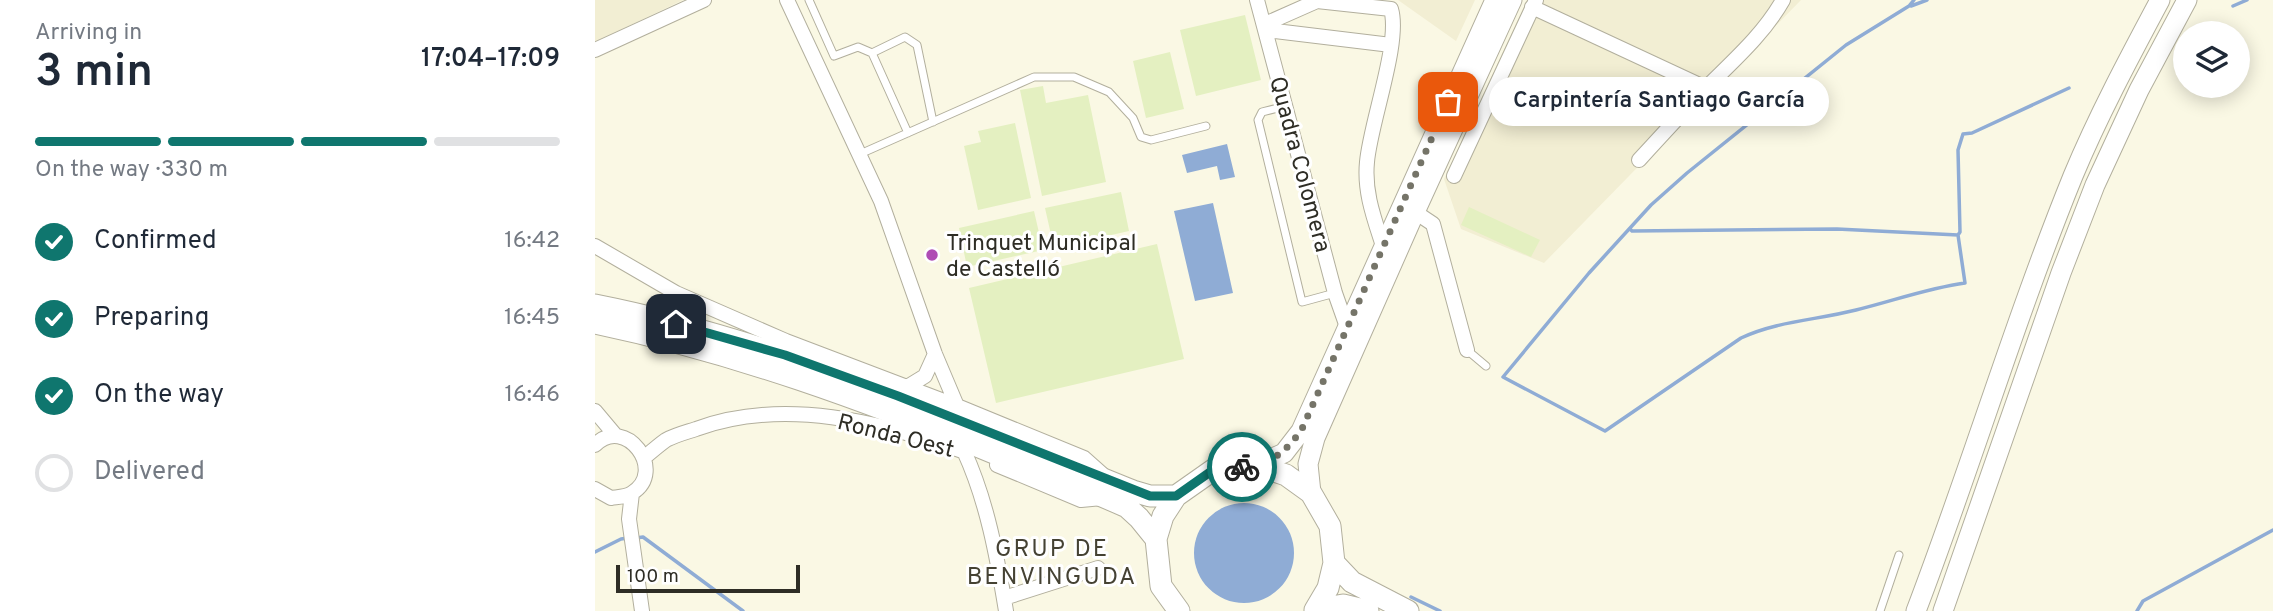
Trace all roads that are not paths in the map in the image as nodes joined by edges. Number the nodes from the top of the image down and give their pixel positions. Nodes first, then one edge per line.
1 (787, 0) edge
2 (809, 0) edge
3 (1495, 0) edge
4 (1512, 0) edge
5 (1783, 0) edge
6 (2160, 0) edge
7 (2187, 0) edge
8 (699, 1) edge
9 (1260, 1) edge
10 (1534, 4) edge
11 (1266, 27) junction
12 (1391, 46) junction
13 (595, 50) edge
14 (872, 53) junction
15 (1706, 88) junction
16 (1286, 106) junction
17 (933, 122) junction
18 (1206, 126) dead end
19 (1453, 129) junction
20 (908, 133) junction
21 (1472, 138) junction
22 (860, 154) junction
23 (1639, 160) dead end
24 (1454, 176) dead end
25 (1415, 212) junction
26 (595, 246) edge
27 (1383, 246) junction
28 (1335, 293) junction
29 (595, 305) edge
30 (595, 323) edge
31 (1347, 327) junction
32 (1467, 350) joint
33 (935, 354) junction
34 (1486, 366) dead end
35 (907, 387) junction
36 (957, 406) junction
37 (595, 411) edge
38 (595, 418) edge
39 (616, 436) junction
40 (597, 443) edge
41 (964, 451) junction
42 (645, 457) junction
43 (989, 462) junction
44 (1257, 465) junction
45 (976, 477) junction
46 (595, 489) edge
47 (1108, 490) junction
48 (1311, 493) junction
49 (632, 494) junction
50 (1176, 496) junction
51 (611, 498) junction
52 (630, 524) junction
53 (1156, 539) junction
54 (1899, 555) dead end
55 (1334, 563) junction
56 (1098, 568) dead end
57 (1005, 604) edge
58 (1314, 610) edge
59 (642, 611) edge
60 (1179, 611) edge
61 (1368, 611) edge
62 (1408, 611) edge
63 (1881, 611) edge
64 (1916, 611) edge
65 (1943, 611) edge

1 - 22 street
2 - 14 lane
3 - 27 main road
4 - 19 main road
5 - 15 street
6 - 64 main road
7 - 65 main road
8 - 13 street
9 - 11 street, Quadra Colomera
10 - 15 street
10 - 21 street
11 - 12 street
11 - 12 street
11 - 16 street, Quadra Colomera
12 - 27 street
14 - 17 lane
14 - 20 lane
15 - 23 street
16 - 28 street, Quadra Colomera
16 - 28 lane
17 - 18 lane
17 - 20 lane
19 - 21 street
19 - 25 main road
20 - 22 lane
21 - 24 street
22 - 33 street
25 - 32 street
25 - 48 main road
26 - 35 street, Ronda Oest
27 - 31 main road
28 - 31 street, Quadra Colomera
29 - 47 main road, Ronda Oest
30 - 47 main road, Ronda Oest
31 - 44 main road
32 - 34 lane
33 - 35 street
33 - 36 street
35 - 36 street, Ronda Oest
36 - 47 street, Ronda Oest
37 - 39 street
38 - 40 street
39 - 40 street
39 - 42 street
41 - 42 street, Ronda Oest
41 - 43 street, Ronda Oest
41 - 45 street
42 - 49 street
43 - 45 street
43 - 47 street, Ronda Oest
44 - 48 main road
44 - 50 main road
45 - 57 street
46 - 51 street
47 - 50 main road, Ronda Oest
47 - 53 main road, Ronda Oest
48 - 55 main road
49 - 51 street
49 - 52 street
50 - 53 main road
51 - 52 street
52 - 59 street
53 - 60 main road
54 - 63 lane
55 - 58 main road
55 - 62 main road
56 - 57 street
58 - 61 main road

